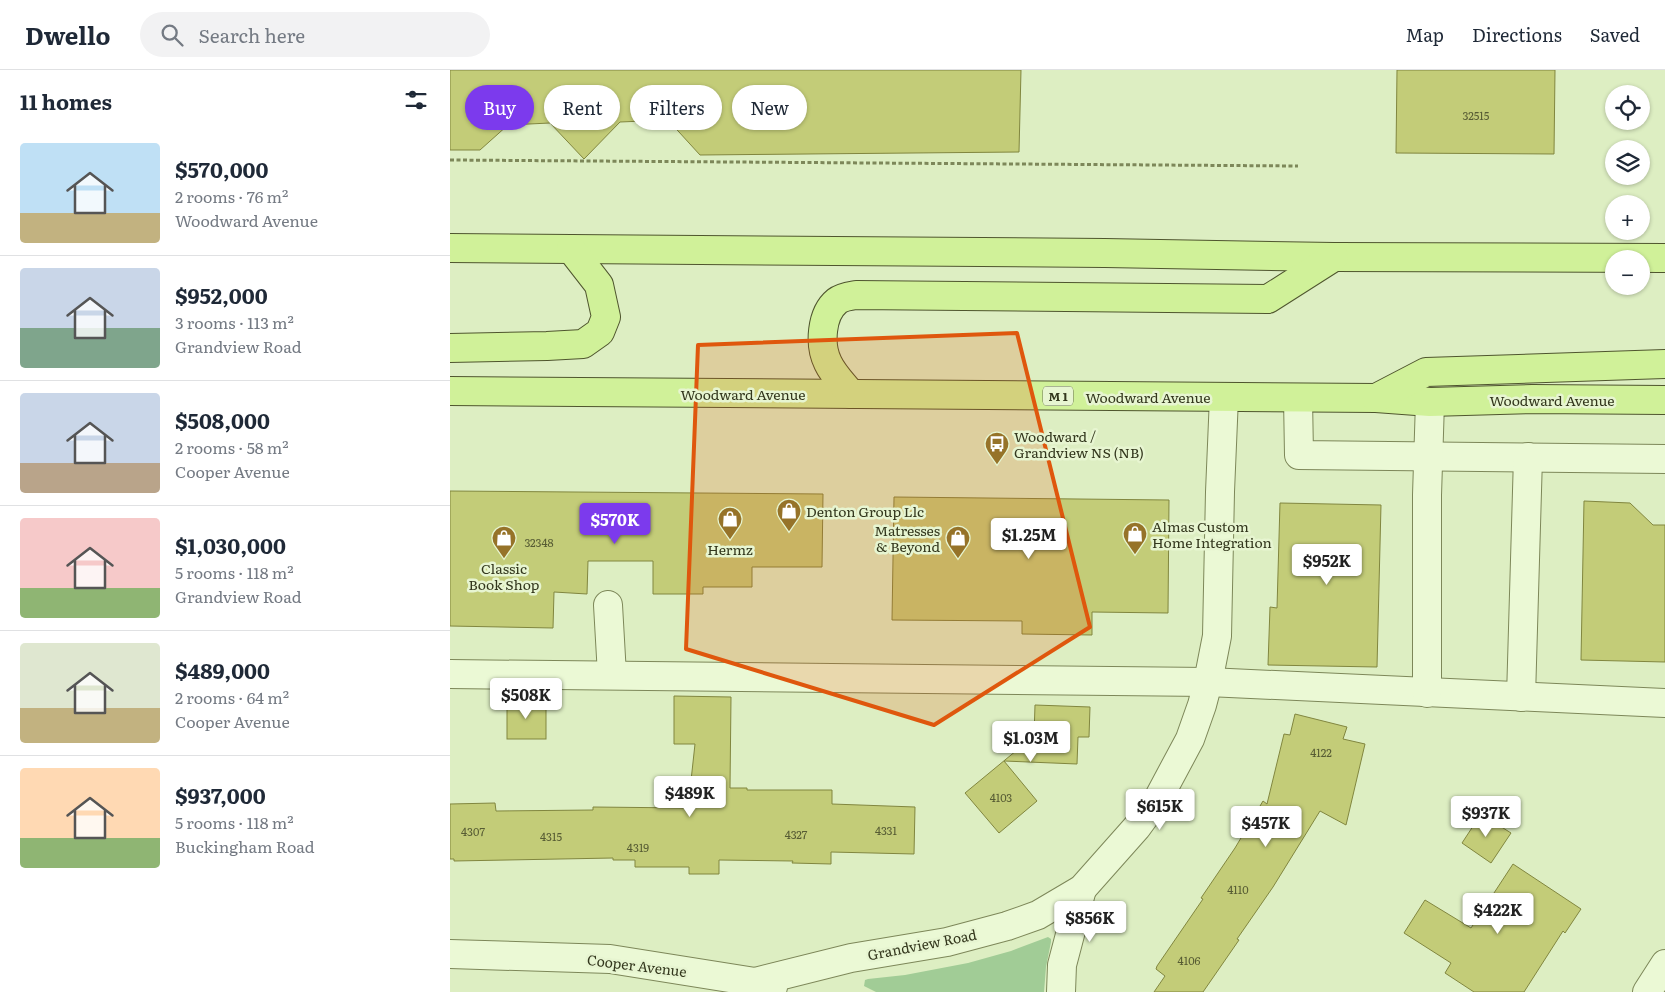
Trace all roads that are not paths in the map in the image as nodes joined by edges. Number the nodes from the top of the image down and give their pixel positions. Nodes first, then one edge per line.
1 (450, 248) edge
2 (571, 249) junction
3 (1334, 257) junction
4 (1665, 258) edge
5 (450, 348) edge
6 (1665, 364) edge
7 (450, 391) edge
8 (851, 394) junction
9 (1224, 397) junction
10 (1298, 398) junction
11 (1376, 398) junction
12 (1665, 400) edge
13 (1430, 402) junction
14 (1428, 456) junction
15 (1528, 457) junction
16 (1665, 459) edge
17 (608, 605) dead end
18 (450, 674) edge
19 (612, 676) junction
20 (1208, 682) junction
21 (1427, 693) junction
22 (1521, 697) junction
23 (1665, 703) edge
24 (1082, 889) junction
25 (450, 954) edge
26 (1665, 964) edge
27 (755, 982) junction
28 (792, 992) edge
29 (1061, 992) edge
30 (1646, 992) edge

1 - 2 main road
2 - 3 main road
2 - 5 main road
3 - 4 main road
3 - 8 main road
6 - 11 main road
7 - 8 main road, Woodward Avenue / M 1
8 - 9 main road, Woodward Avenue / M 1
9 - 10 main road, Woodward Avenue / M 1
9 - 20 street, Grandview Road
10 - 11 main road, Woodward Avenue / M 1
10 - 14 street
11 - 13 main road, Woodward Avenue / M 1
12 - 13 main road, Woodward Avenue / M 1
13 - 14 street
14 - 15 street
14 - 21 street
15 - 16 street
15 - 22 street
17 - 19 street
18 - 19 street
19 - 20 street
20 - 21 street
20 - 24 street, Grandview Road
21 - 22 street
22 - 23 street
24 - 27 street, Grandview Road
24 - 29 street, Grandview Road
25 - 27 street, Cooper Avenue
26 - 30 street
27 - 28 street, Cooper Avenue

